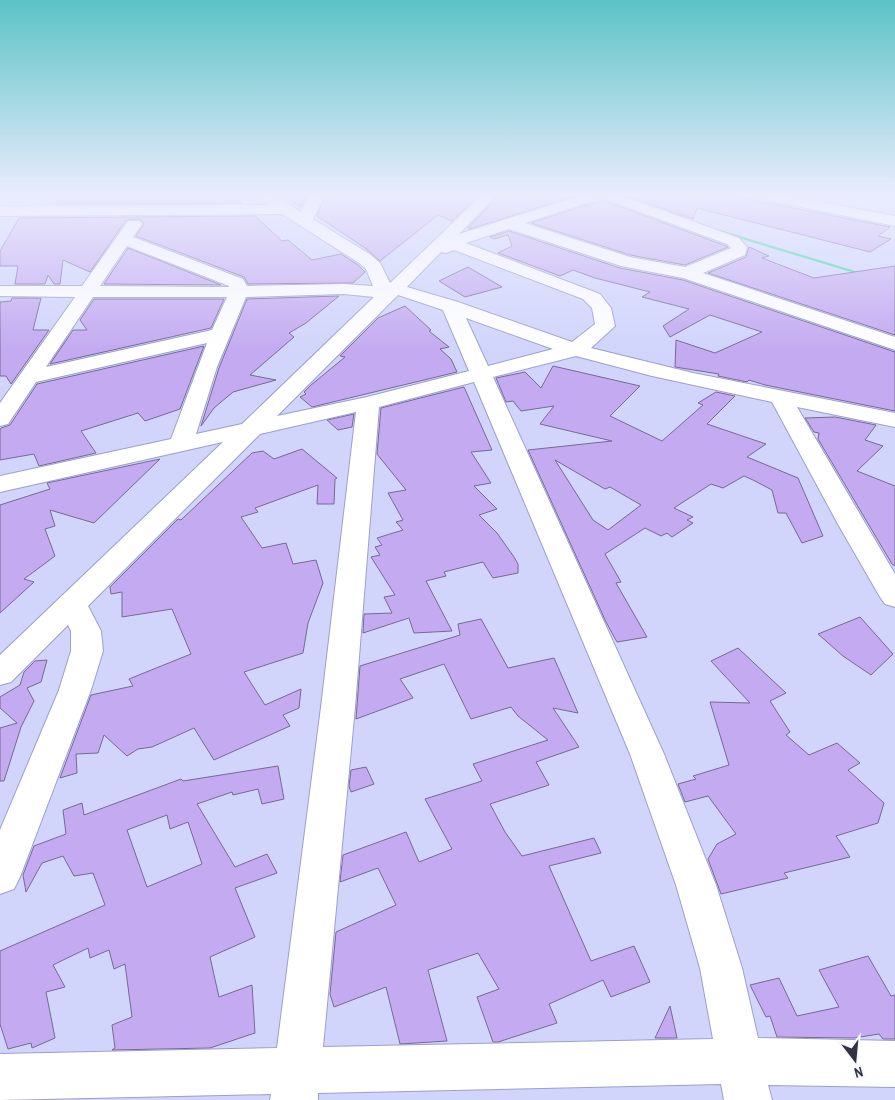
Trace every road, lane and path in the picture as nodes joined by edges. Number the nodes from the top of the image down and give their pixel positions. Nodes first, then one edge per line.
1 (120, 245) edge
2 (140, 245) edge
3 (345, 245) edge
4 (430, 245) edge
5 (442, 245) edge
6 (458, 245) edge
7 (576, 245) edge
8 (737, 245) edge
9 (687, 273) junction
10 (388, 289) junction
11 (0, 290) edge
12 (90, 291) junction
13 (239, 292) junction
14 (451, 306) junction
15 (219, 334) junction
16 (895, 344) edge
17 (575, 350) junction
18 (482, 374) junction
19 (30, 377) junction
20 (779, 396) junction
21 (368, 403) junction
22 (0, 418) edge
23 (895, 420) edge
24 (252, 427) junction
25 (227, 434) junction
26 (181, 444) junction
27 (0, 484) edge
28 (895, 596) edge
29 (72, 604) junction
30 (0, 650) edge
31 (0, 674) edge
32 (0, 877) edge
33 (895, 1064) edge
34 (0, 1078) edge
35 (743, 1080) edge
36 (295, 1086) edge

1 - 12 street
2 - 13 street
3 - 10 street
4 - 10 street
5 - 10 street
6 - 17 street
7 - 9 street
8 - 9 street
9 - 16 street
10 - 13 street
10 - 14 street
10 - 24 street
10 - 25 street
11 - 12 street
12 - 13 street
12 - 19 street
13 - 15 street
14 - 17 street
14 - 18 street
15 - 19 street
15 - 26 street
17 - 18 street
17 - 20 street
18 - 21 street
18 - 35 street
19 - 22 street
20 - 23 street
20 - 28 street
21 - 24 street
21 - 36 street
24 - 25 street
24 - 29 street
25 - 26 street
25 - 30 street
26 - 27 street
29 - 31 street
29 - 32 street
33 - 35 street
34 - 36 street
35 - 36 street

